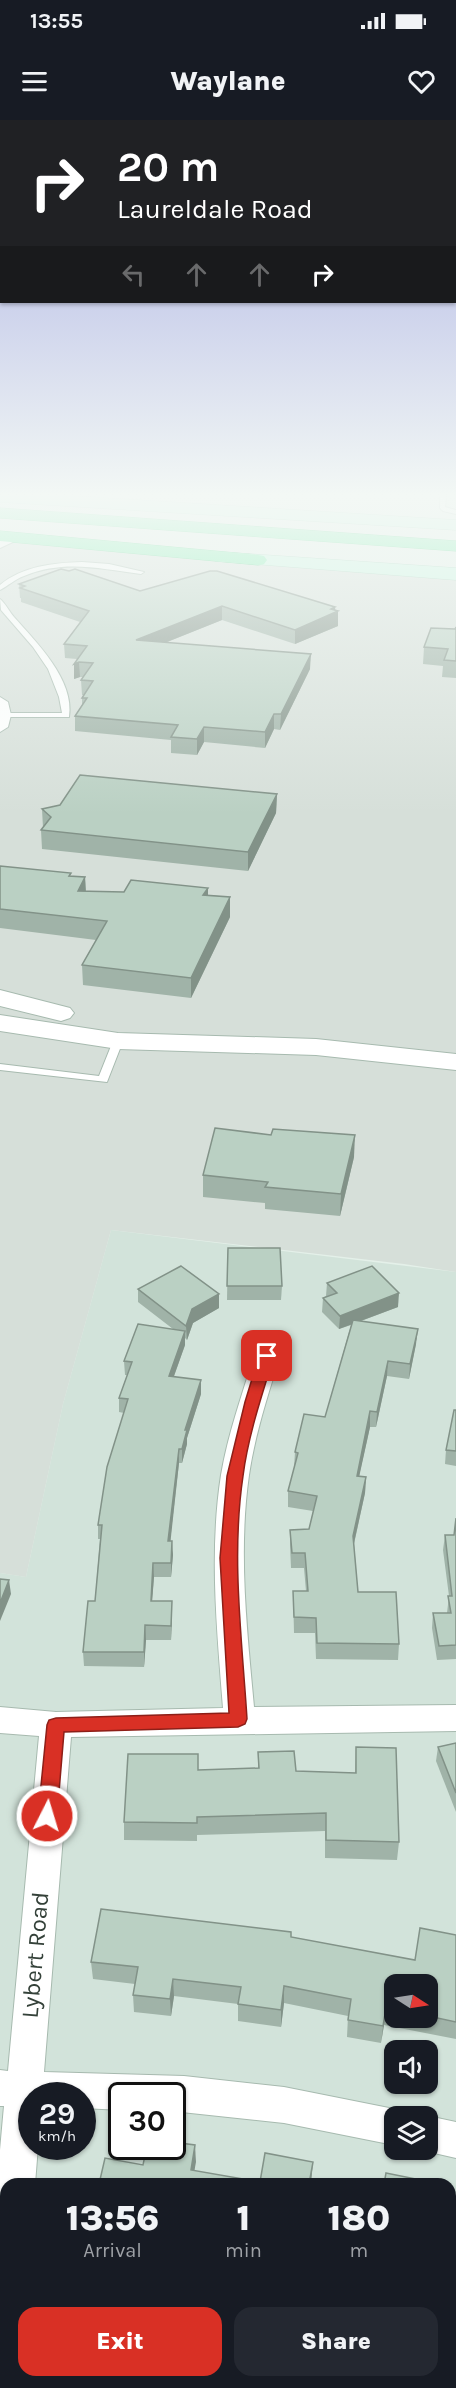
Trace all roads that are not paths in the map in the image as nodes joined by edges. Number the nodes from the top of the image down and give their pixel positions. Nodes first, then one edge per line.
1 (0, 601) edge
2 (1, 715) edge
3 (0, 998) edge
4 (0, 1023) edge
5 (118, 1041) junction
6 (223, 1042) junction
7 (456, 1062) edge
8 (0, 1067) edge
9 (267, 1356) dead end
10 (456, 1718) edge
11 (238, 1719) junction
12 (0, 1720) edge
13 (56, 1725) junction
14 (12, 2088) edge
15 (384, 2125) edge
16 (438, 2136) edge
17 (456, 2140) edge
18 (16, 2178) edge

1 - 2 lane
3 - 6 street
4 - 5 street
5 - 6 street
5 - 8 lane
6 - 7 street
9 - 11 street
10 - 11 street
11 - 13 street
12 - 13 street
13 - 14 street, Lybert Road
14 - 15 street
14 - 18 street, Lybert Road
16 - 17 street

